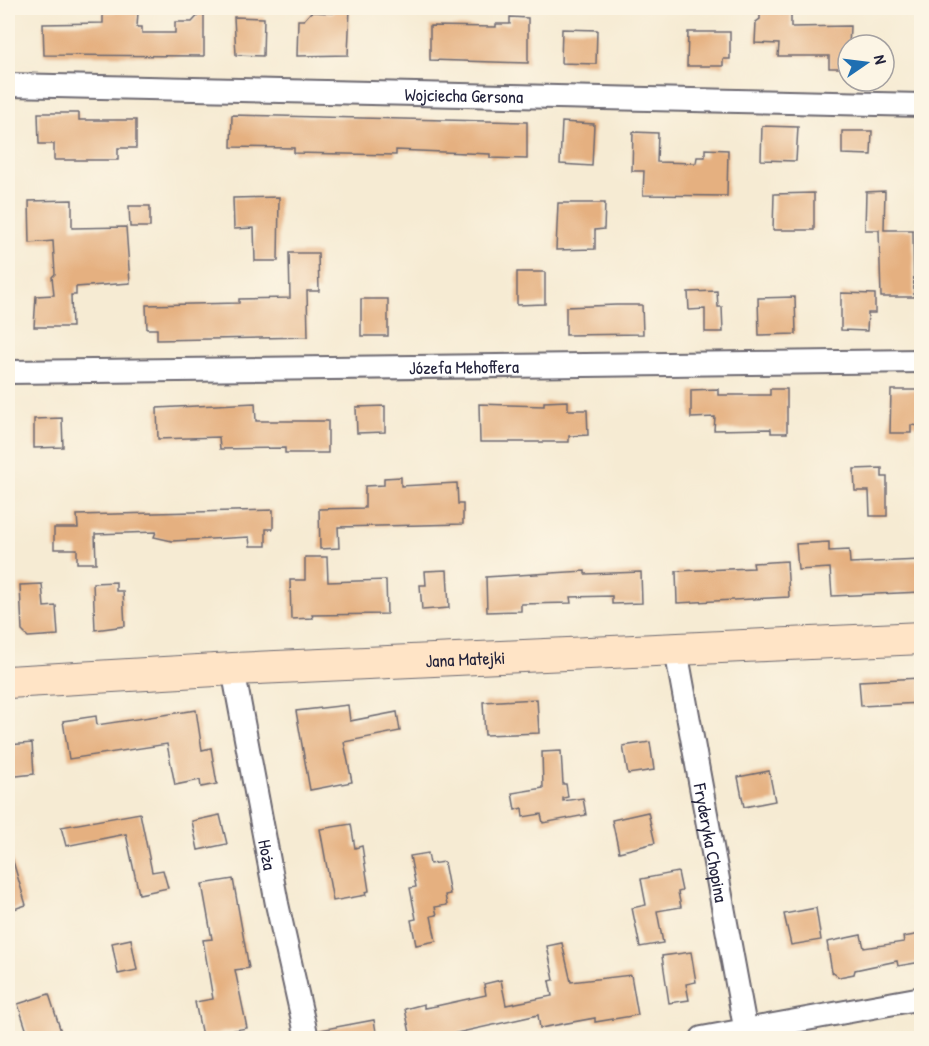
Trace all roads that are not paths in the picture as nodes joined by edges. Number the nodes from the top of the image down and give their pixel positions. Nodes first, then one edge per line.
1 (8, 85) edge
2 (921, 105) edge
3 (921, 361) edge
4 (8, 372) edge
5 (921, 638) edge
6 (676, 650) junction
7 (233, 669) junction
8 (8, 682) edge
9 (921, 998) edge
10 (746, 1034) edge
11 (307, 1038) edge
12 (702, 1038) edge

1 - 2 street, Wojciecha Gersona
3 - 4 street, Józefa Mehoffera
5 - 6 street, Jana Matejki
6 - 7 street, Jana Matejki
6 - 10 street, Fryderyka Chopina
7 - 8 street, Jana Matejki
7 - 11 street, Hoża
9 - 10 street
10 - 12 street

